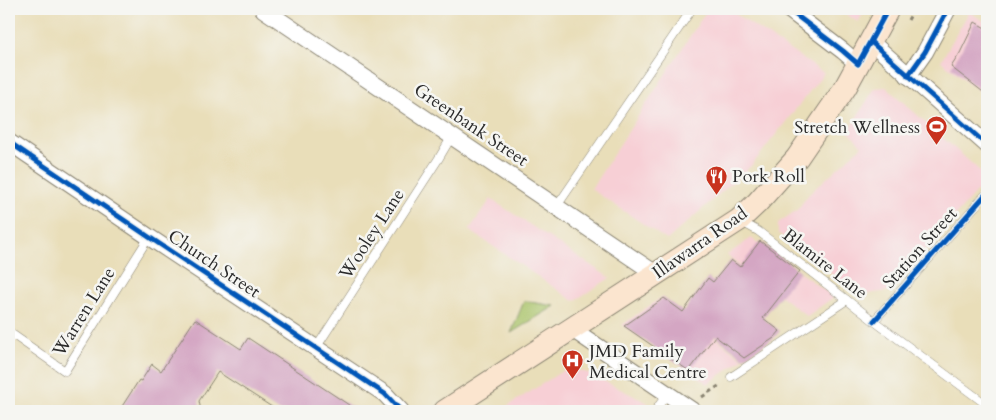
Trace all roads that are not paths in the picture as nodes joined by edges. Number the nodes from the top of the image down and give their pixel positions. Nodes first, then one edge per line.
1 (263, 9) edge
2 (692, 9) edge
3 (788, 9) edge
4 (888, 9) edge
5 (948, 9) edge
6 (870, 42) junction
7 (858, 64) junction
8 (908, 76) junction
9 (452, 136) junction
10 (9, 142) edge
11 (987, 144) edge
12 (987, 193) edge
13 (556, 206) junction
14 (739, 220) junction
15 (149, 237) junction
16 (656, 274) junction
17 (847, 300) junction
18 (874, 321) junction
19 (572, 329) junction
20 (9, 332) edge
21 (316, 348) junction
22 (730, 377) road end
23 (667, 394) junction
24 (987, 405) edge
25 (690, 409) edge
26 (401, 411) edge
27 (445, 411) edge
28 (655, 411) edge

1 - 9 street, Greenbank Street
2 - 13 lane
3 - 7 street
4 - 6 main road, Illawarra Road
5 - 8 street
6 - 7 main road, Illawarra Road
6 - 8 street
7 - 14 main road, Illawarra Road
8 - 11 street
9 - 13 street, Greenbank Street
9 - 21 lane, Wooley Lane
10 - 15 street, Church Street
12 - 18 lane, Station Street
13 - 16 street, Greenbank Street
14 - 16 main road, Illawarra Road
14 - 17 lane, Blamire Lane
15 - 20 lane, Warren Lane
15 - 21 street, Church Street
16 - 19 main road, Illawarra Road
17 - 18 lane, Blamire Lane
17 - 22 lane
18 - 24 lane, Blamire Lane
19 - 23 street
19 - 27 main road, Illawarra Road
21 - 26 street, Church Street
23 - 25 street
23 - 28 lane

